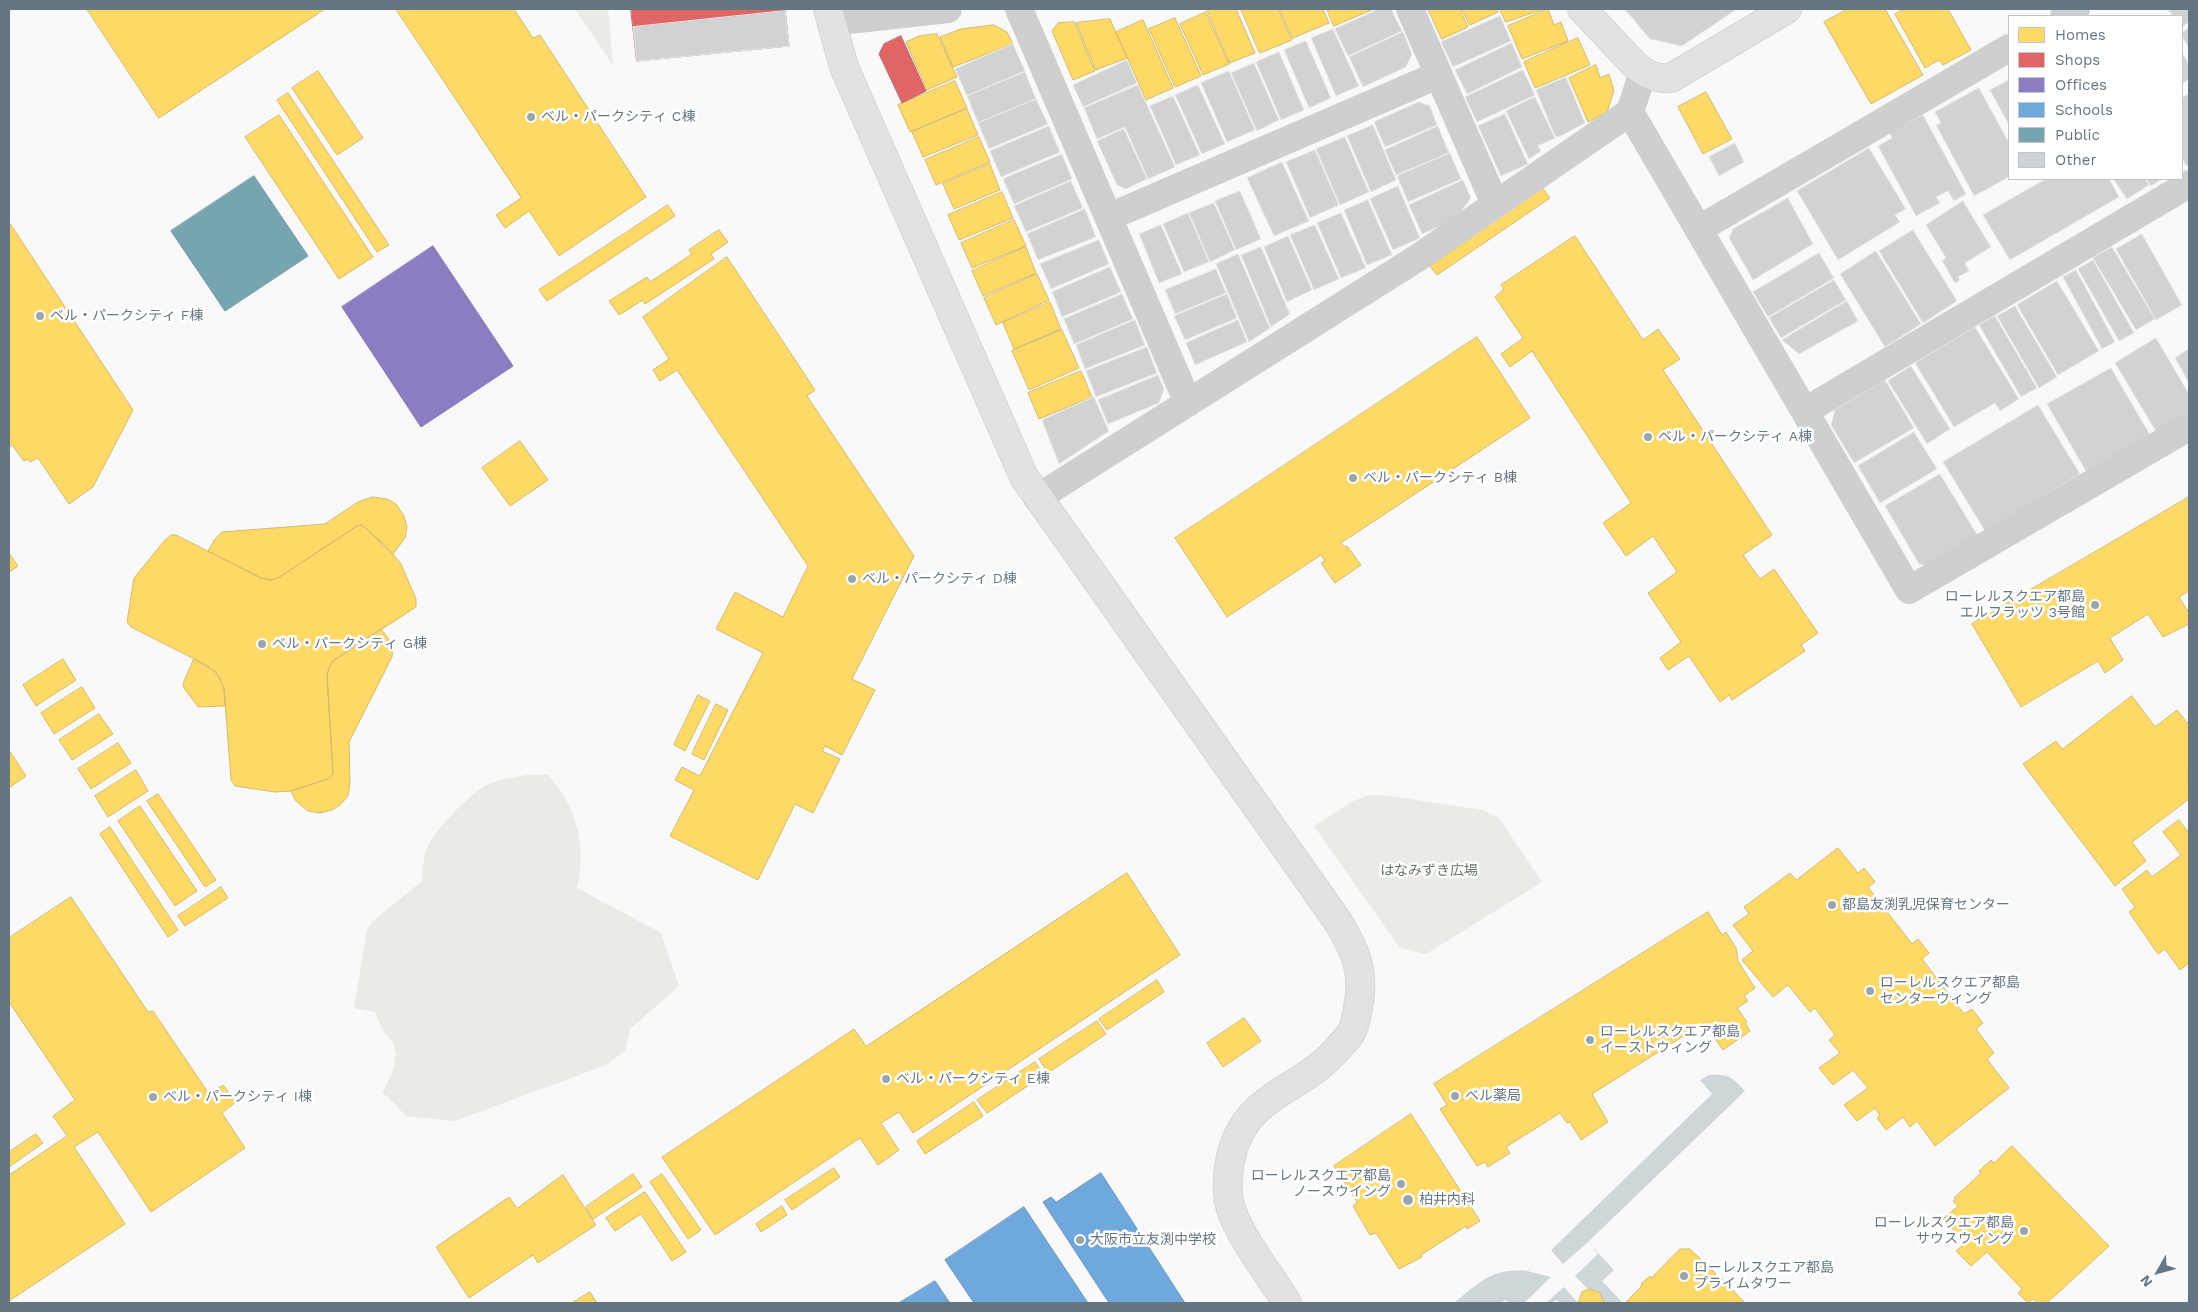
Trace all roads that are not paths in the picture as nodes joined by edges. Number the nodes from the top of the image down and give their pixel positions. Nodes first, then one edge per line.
1 (948, 9) edge
2 (1019, 9) edge
3 (1410, 9) edge
4 (1582, 9) edge
5 (1787, 9) edge
6 (829, 15) edge
7 (2008, 49) edge
8 (1643, 72) junction
9 (1438, 75) junction
10 (1630, 112) junction
11 (2189, 184) edge
12 (1495, 204) junction
13 (1108, 217) junction
14 (1699, 229) junction
15 (1188, 403) junction
16 (1805, 411) junction
17 (2189, 427) edge
18 (1037, 498) junction
19 (1288, 1303) edge

1 - 6 street
2 - 13 street
3 - 9 street
4 - 8 street
5 - 8 street
6 - 18 street
7 - 14 street
8 - 10 street
9 - 12 street
9 - 13 street
10 - 12 street
10 - 14 street
11 - 16 street
12 - 15 street
13 - 15 street
14 - 16 street
15 - 18 street
16 - 17 street
18 - 19 street

